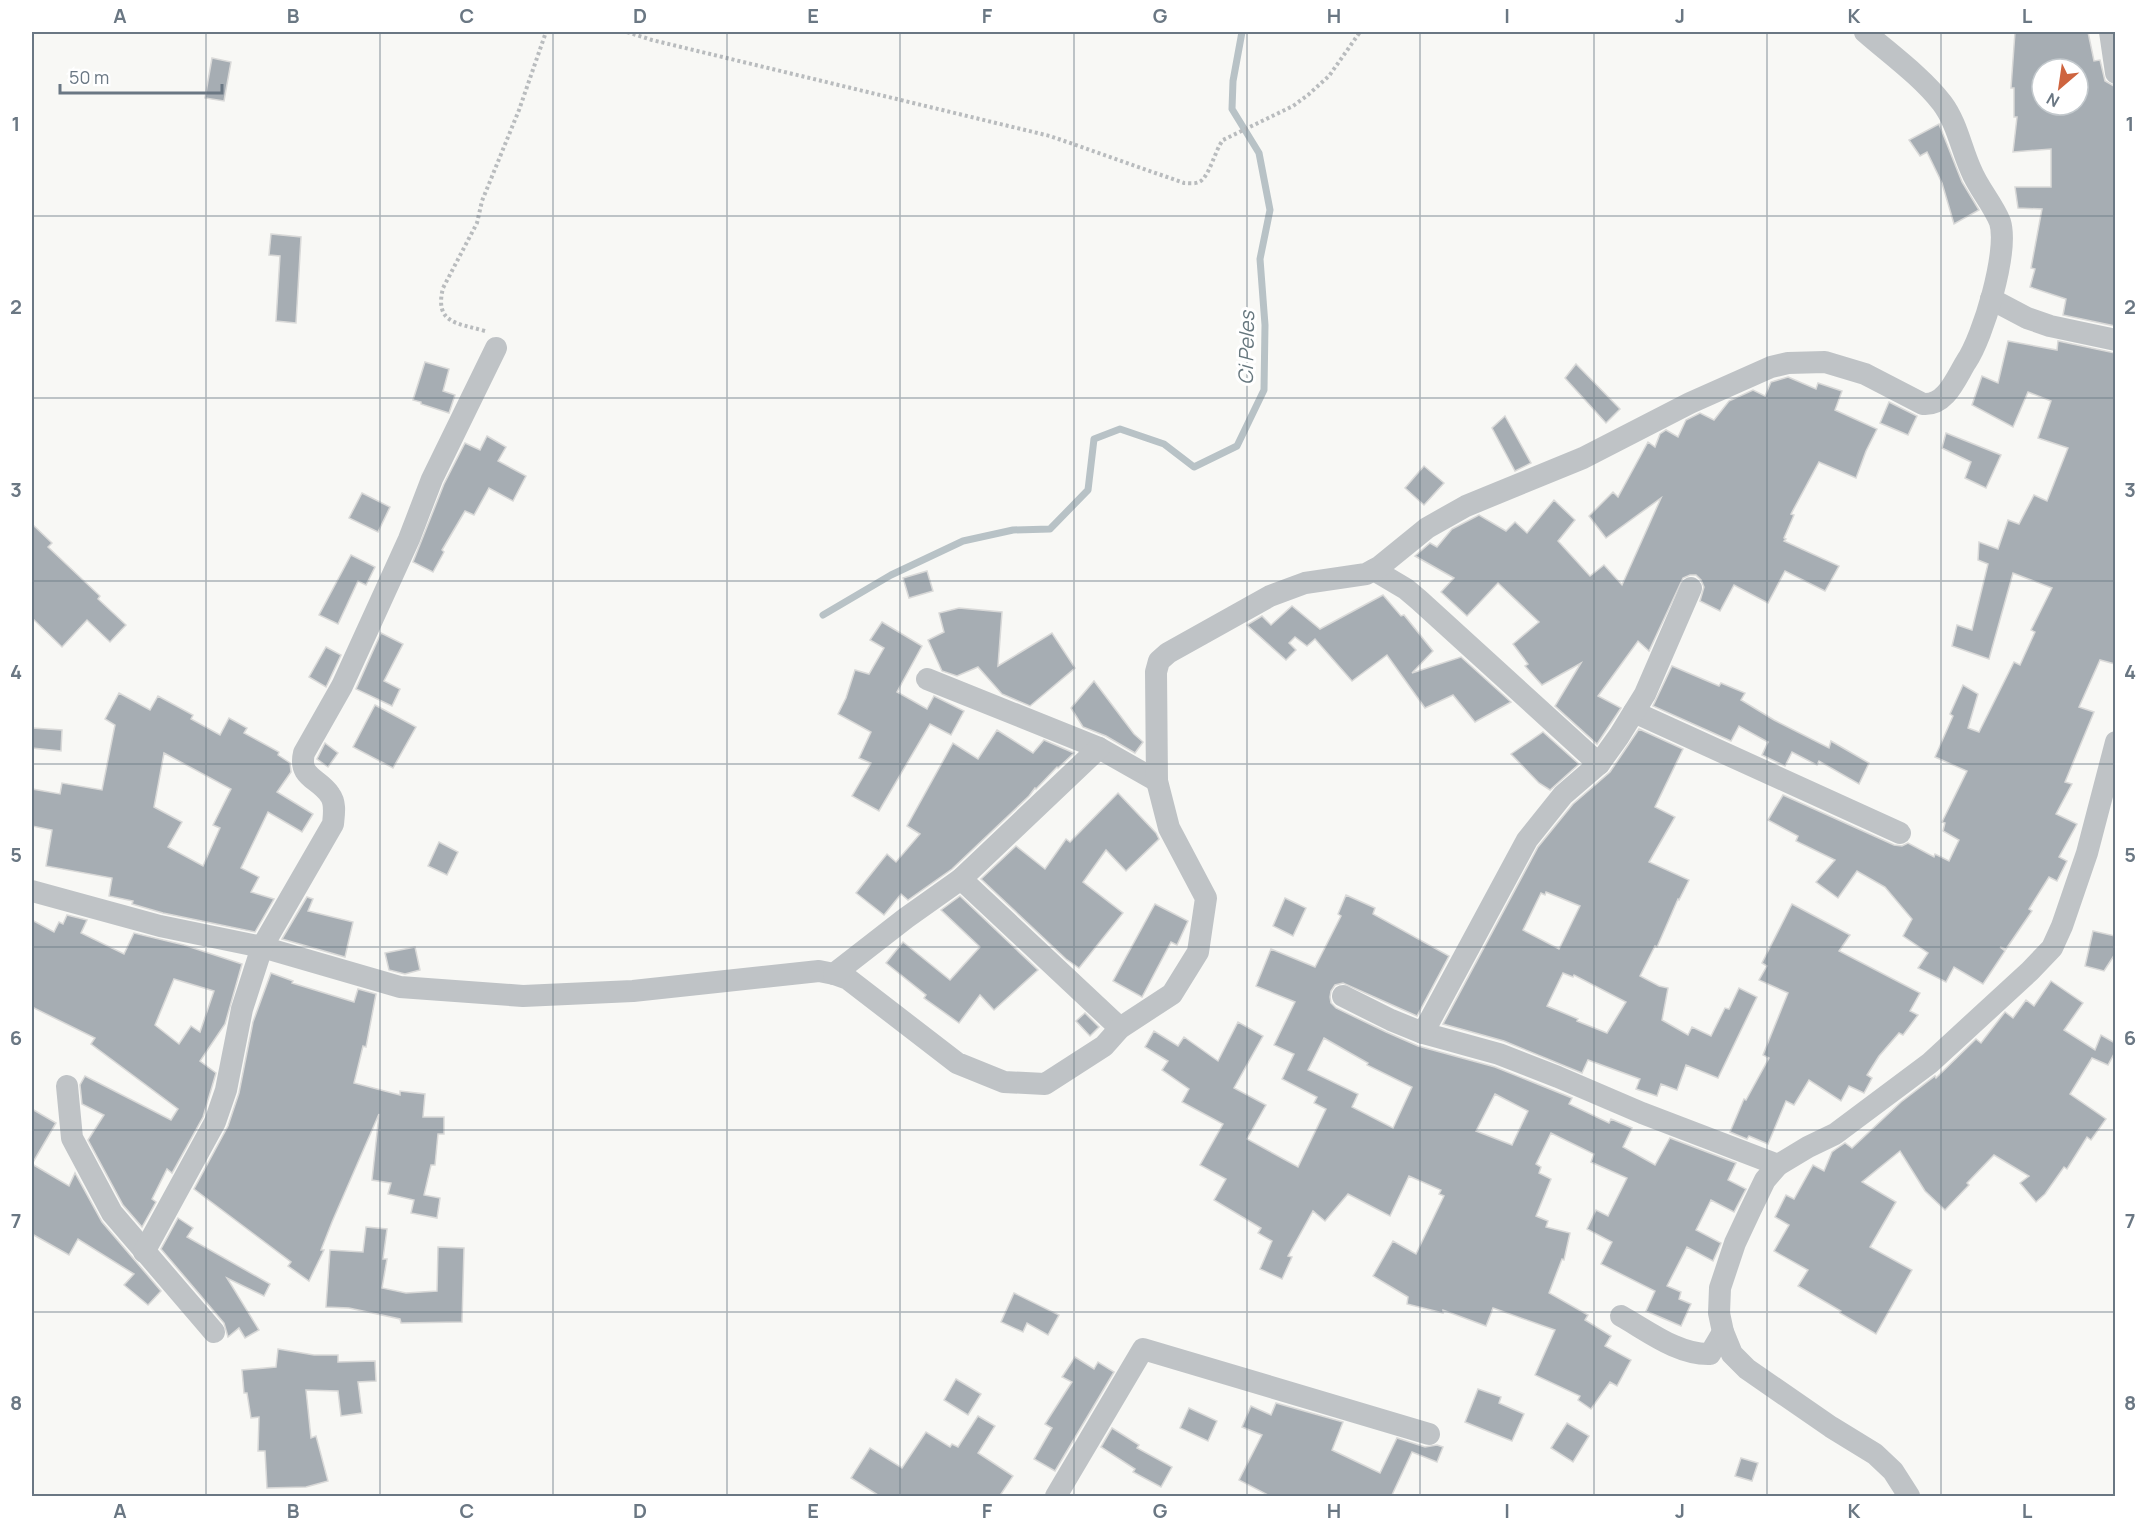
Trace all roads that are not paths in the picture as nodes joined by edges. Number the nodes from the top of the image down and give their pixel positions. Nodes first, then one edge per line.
1 (1865, 32) edge
2 (2110, 32) edge
3 (2115, 73) edge
4 (1991, 299) junction
5 (2115, 340) edge
6 (496, 348) road end
7 (1374, 570) junction
8 (1690, 588) dead end
9 (927, 679) dead end
10 (1634, 712) junction
11 (2115, 742) edge
12 (1099, 748) junction
13 (1599, 764) junction
14 (1156, 781) junction
15 (1900, 832) dead end
16 (961, 879) junction
17 (32, 891) edge
18 (262, 947) junction
19 (834, 974) junction
20 (1343, 996) dead end
21 (1120, 1028) junction
22 (1423, 1033) junction
23 (67, 1086) dead end
24 (1778, 1165) junction
25 (144, 1252) junction
26 (1621, 1316) dead end
27 (214, 1332) dead end
28 (1723, 1332) junction
29 (1429, 1434) dead end
30 (1056, 1497) edge
31 (1909, 1497) edge

1 - 4 street
2 - 3 street
4 - 5 street
4 - 7 street
6 - 18 street
7 - 13 street
7 - 14 street
8 - 10 street
9 - 12 street
10 - 13 street
10 - 15 street
11 - 24 street
12 - 14 street
12 - 16 street
13 - 22 street
14 - 21 street
16 - 19 street
16 - 21 street
17 - 18 street
18 - 19 street
18 - 25 street
19 - 21 street
20 - 22 street
22 - 24 street
23 - 25 street
24 - 28 street
25 - 27 street
26 - 28 street
28 - 31 street
29 - 30 street

